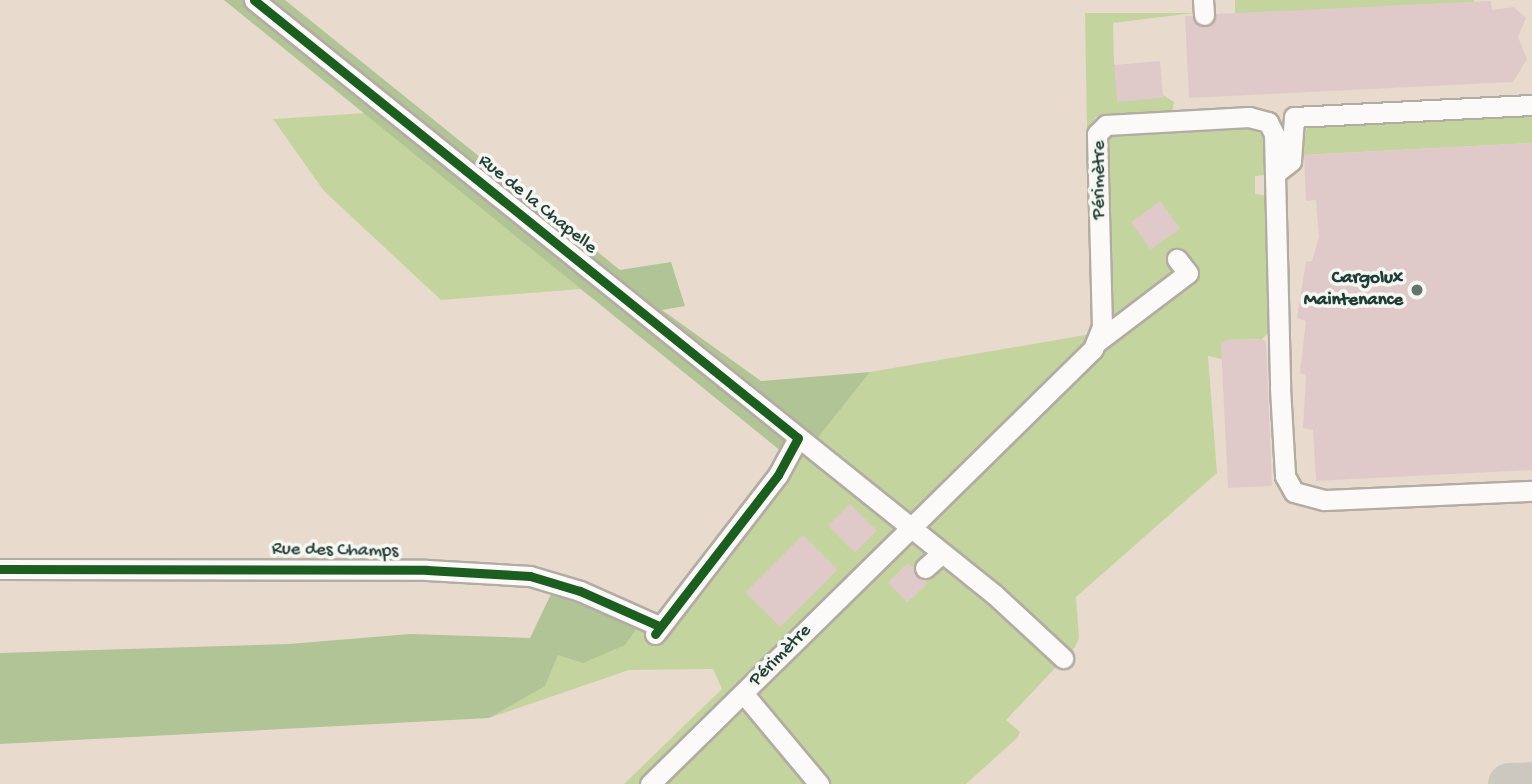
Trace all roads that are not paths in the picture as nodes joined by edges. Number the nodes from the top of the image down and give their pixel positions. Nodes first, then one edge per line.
1 (254, 0) edge
2 (1532, 105) edge
3 (1277, 172) junction
4 (1177, 259) dead end
5 (1097, 342) junction
6 (798, 438) junction
7 (1532, 491) edge
8 (911, 528) junction
9 (942, 553) junction
10 (925, 568) dead end
11 (0, 569) edge
12 (1063, 658) dead end
13 (743, 693) junction
14 (650, 784) edge
15 (819, 784) edge

1 - 6 street, Rue de la Chapelle
2 - 3 street
3 - 5 street, Périmètre
3 - 7 street, Périmètre
4 - 5 street
5 - 8 street, Périmètre
6 - 8 street, Rue de la Chapelle
6 - 11 street, Rue des Champs
8 - 9 street, Rue de la Chapelle
8 - 13 street, Périmètre
9 - 10 street
9 - 12 street, Rue de la Chapelle
13 - 14 street, Périmètre
13 - 15 street

